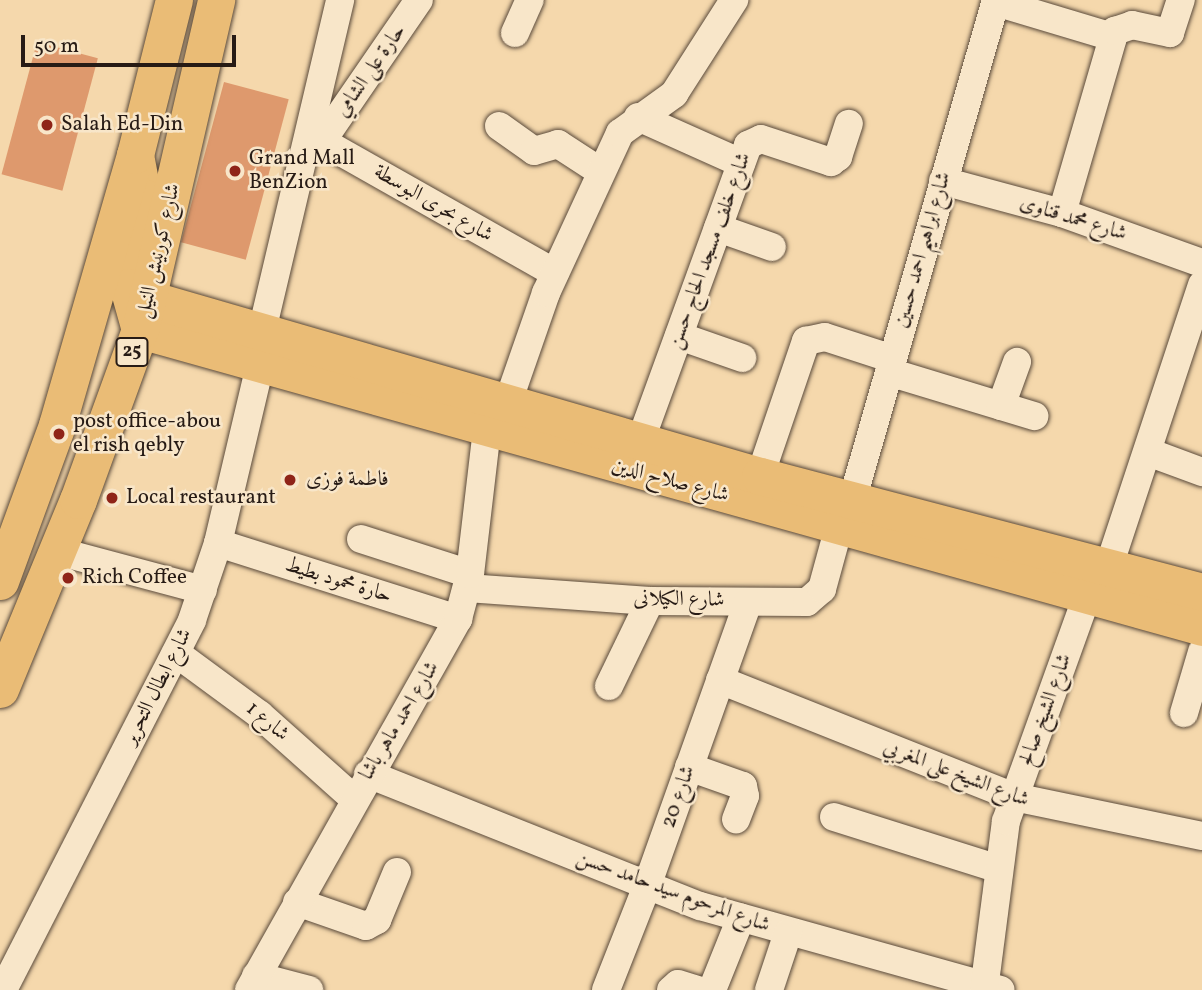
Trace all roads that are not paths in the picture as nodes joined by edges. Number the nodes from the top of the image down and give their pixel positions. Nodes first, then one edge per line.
1 (174, 0) edge
2 (216, 0) edge
3 (340, 0) edge
4 (419, 0) edge
5 (530, 0) edge
6 (1181, 0) edge
7 (996, 1) edge
8 (726, 2) edge
9 (515, 33) dead end
10 (1113, 37) junction
11 (638, 117) junction
12 (849, 124) dead end
13 (499, 126) dead end
14 (317, 138) junction
15 (135, 155) junction
16 (741, 163) junction
17 (601, 172) junction
18 (943, 181) junction
19 (1062, 214) junction
20 (718, 228) junction
21 (772, 247) dead end
22 (1202, 263) edge
23 (555, 273) junction
24 (1202, 285) edge
25 (144, 315) junction
26 (679, 336) junction
27 (261, 350) junction
28 (742, 358) dead end
29 (1017, 362) dead end
30 (891, 366) junction
31 (1001, 406) junction
32 (1034, 416) dead end
33 (497, 417) junction
34 (640, 442) junction
35 (1148, 452) junction
36 (1202, 472) edge
37 (760, 476) junction
38 (845, 514) junction
39 (361, 539) dead end
40 (218, 543) junction
41 (57, 551) junction
42 (0, 581) edge
43 (468, 581) junction
44 (1098, 582) junction
45 (203, 590) junction
46 (1201, 590) edge
47 (650, 601) junction
48 (748, 602) junction
49 (458, 619) junction
50 (1202, 627) edge
51 (1202, 652) edge
52 (176, 653) junction
53 (720, 680) junction
54 (609, 686) dead end
55 (0, 689) edge
56 (1184, 713) dead end
57 (689, 767) junction
58 (368, 774) junction
59 (1014, 797) junction
60 (353, 798) junction
61 (834, 817) dead end
62 (736, 819) dead end
63 (1202, 836) edge
64 (999, 869) junction
65 (397, 872) dead end
66 (647, 887) junction
67 (297, 902) junction
68 (741, 918) junction
69 (788, 933) junction
70 (253, 983) edge
71 (990, 989) edge
72 (3, 990) edge
73 (309, 990) edge
74 (606, 990) edge
75 (671, 990) edge
76 (698, 990) edge
77 (712, 990) edge
78 (769, 990) edge

1 - 15 main road, 25
2 - 25 main road, شارع كورنيش النيل / 25
3 - 14 street, شارع ابطال التحرير
4 - 14 street, حارة على الشامي
5 - 9 street
6 - 10 street
7 - 10 street
7 - 18 street, شارع ابراهيم احمد حسين
8 - 11 street, شارع احمد ماهر باشا
10 - 19 street
11 - 16 street
11 - 17 street, شارع احمد ماهر باشا
12 - 16 street, شارع خلف مسجد الحاج حسن
13 - 17 street
14 - 23 street, شارع بحرى البوسطة
14 - 27 street, شارع ابطال التحرير
15 - 25 main road
15 - 42 main road, 25
16 - 20 street, شارع خلف مسجد الحاج حسن
17 - 23 street, شارع احمد ماهر باشا
18 - 19 street, شارع محمد قناوى
18 - 30 street, شارع ابراهيم احمد حسين
19 - 22 street, شارع محمد قناوى
20 - 21 street
20 - 26 street, شارع خلف مسجد الحاج حسن
23 - 33 street, شارع احمد ماهر باشا
24 - 35 street, شارع الشيخ صالح
25 - 27 main road, شارع صلاح الدين
25 - 41 main road, شارع كورنيش النيل / 25
26 - 28 street
26 - 34 street, شارع خلف مسجد الحاج حسن
27 - 33 main road, شارع صلاح الدين
27 - 40 street, شارع ابطال التحرير
29 - 31 street
30 - 31 street
30 - 37 street
30 - 38 street, شارع ابراهيم احمد حسين
31 - 32 street
33 - 34 main road, شارع صلاح الدين
33 - 38 main road, شارع صلاح الدين
33 - 43 street, شارع احمد ماهر باشا
34 - 37 main road, شارع صلاح الدين
35 - 36 street
35 - 44 street, شارع الشيخ صالح
37 - 38 main road, شارع صلاح الدين
38 - 44 main road, شارع صلاح الدين
38 - 48 street, شارع الكيلانى
39 - 43 street, شارع الكيلانى
40 - 45 street, شارع ابطال التحرير
40 - 49 street, حارة محمود بطيط
41 - 45 street
41 - 55 main road, شارع كورنيش النيل / 25
43 - 47 street, شارع الكيلانى
43 - 49 street, شارع احمد ماهر باشا
44 - 46 main road, شارع صلاح الدين
44 - 50 main road, شارع صلاح الدين
44 - 59 street, شارع الشيخ صالح
45 - 52 street, شارع ابطال التحرير
47 - 48 street, شارع الكيلانى
47 - 54 street
48 - 53 street, شارع 20
49 - 58 street, شارع احمد ماهر باشا
51 - 56 street
52 - 60 street, شارع 1
52 - 72 street, شارع ابطال التحرير
53 - 57 street, شارع 20
53 - 59 street, شارع الشيخ على المغربي
57 - 62 street
57 - 66 street, شارع 20
58 - 60 street, شارع احمد ماهر باشا
58 - 66 street, شارع المرحوم سيد حامد حسن
59 - 63 street, شارع الشيخ على المغربي
59 - 64 street, شارع الشيخ صالح
60 - 67 street, شارع احمد ماهر باشا
61 - 64 street
64 - 71 street, شارع الشيخ صالح
65 - 67 street
66 - 68 street, شارع المرحوم سيد حامد حسن
66 - 74 street, شارع 20
67 - 70 street, شارع احمد ماهر باشا
68 - 69 street, شارع المرحوم سيد حامد حسن
68 - 77 street
69 - 71 street, شارع المرحوم سيد حامد حسن
69 - 78 street
70 - 73 street
75 - 76 street

